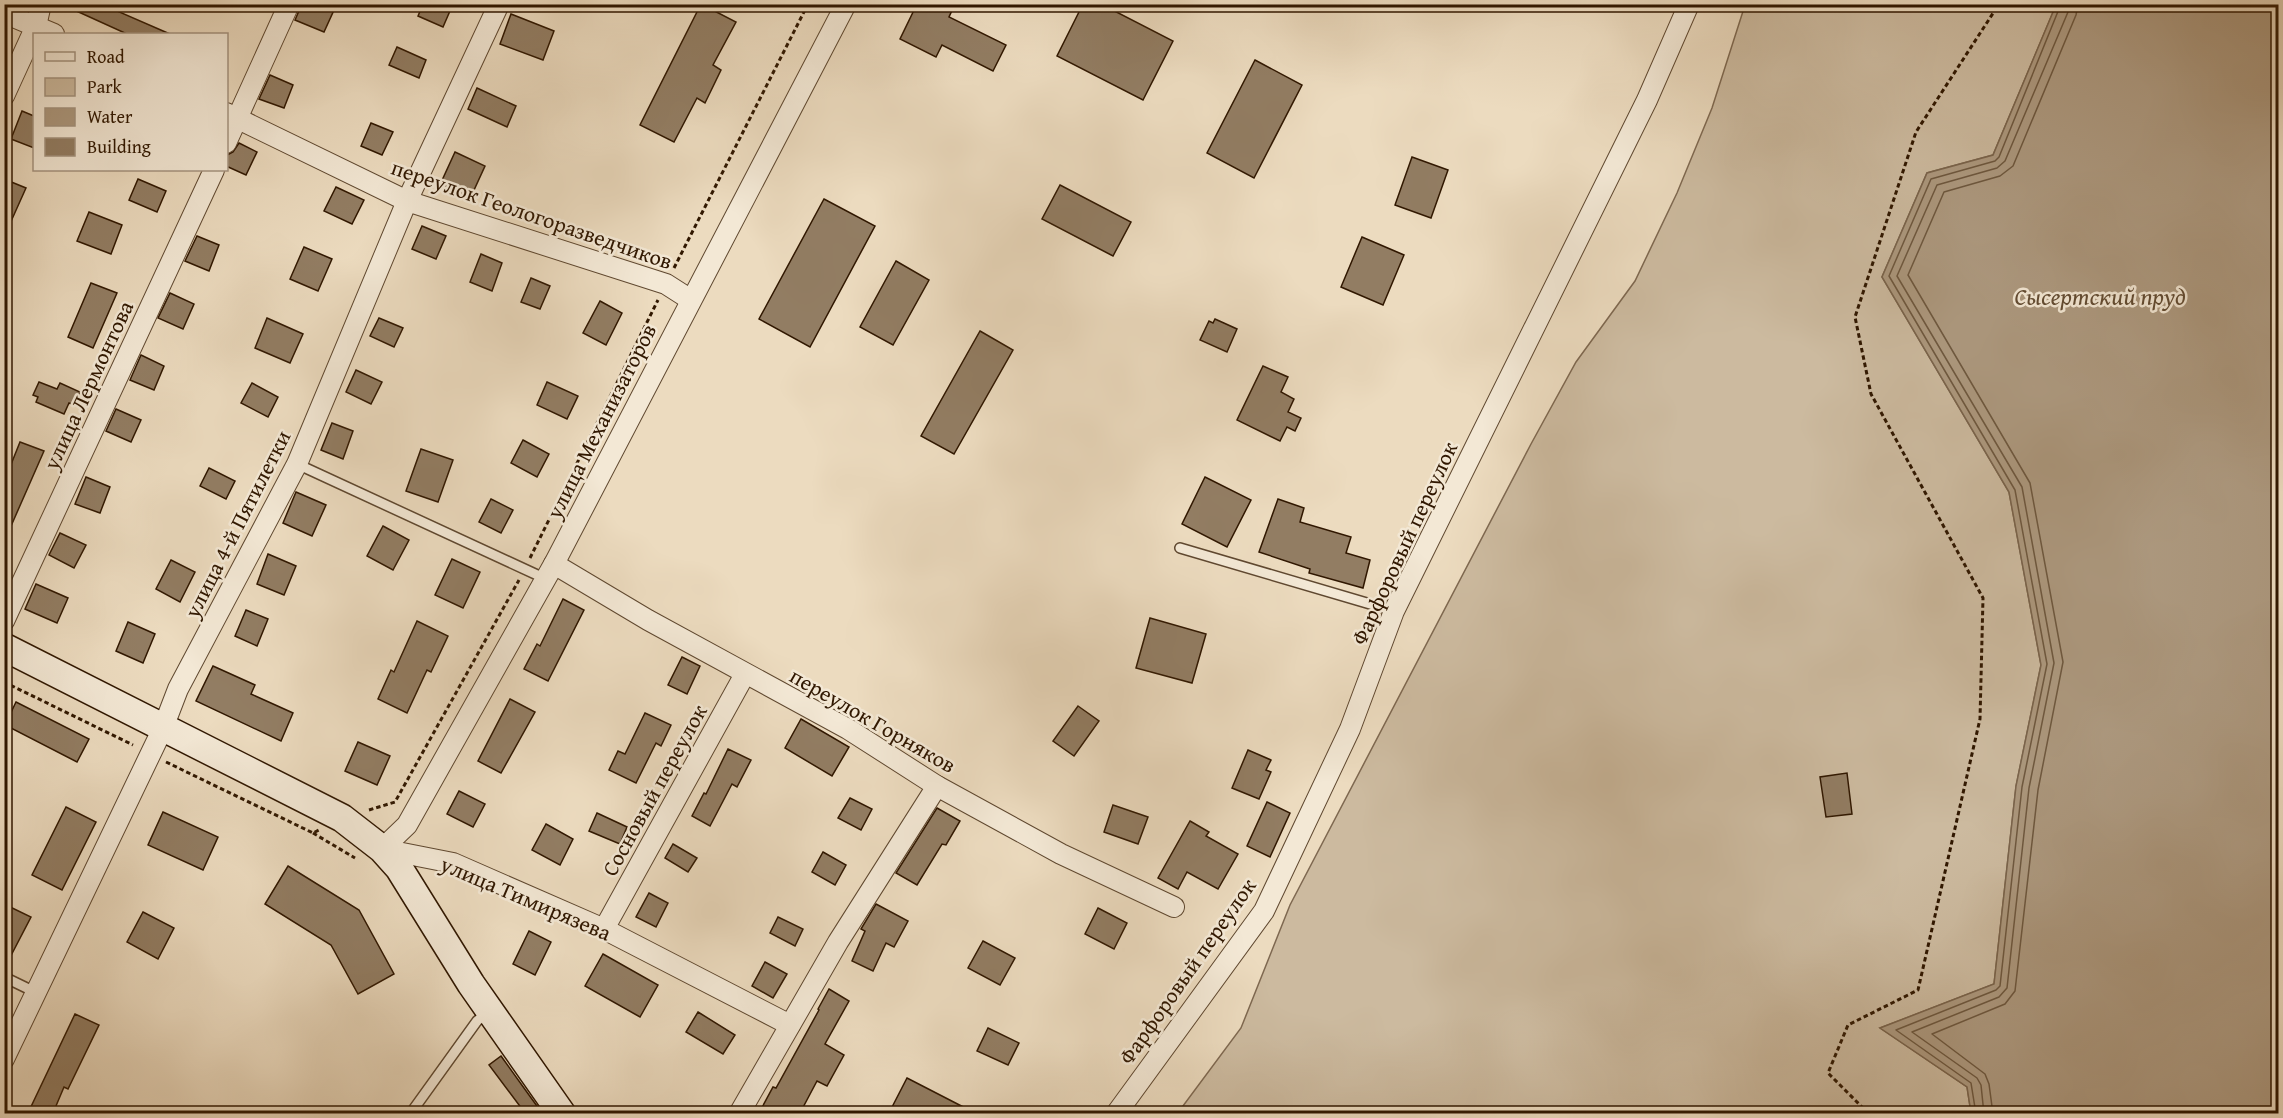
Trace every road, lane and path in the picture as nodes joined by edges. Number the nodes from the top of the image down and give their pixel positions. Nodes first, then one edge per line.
1 (41, 4) edge
2 (289, 4) edge
3 (499, 4) edge
4 (808, 4) edge
5 (846, 4) edge
6 (1689, 4) edge
7 (1999, 4) edge
8 (4, 14) edge
9 (45, 30) edge
10 (33, 49) edge
11 (4, 96) edge
12 (232, 116) edge
13 (228, 134) edge
14 (214, 171) edge
15 (407, 201) junction
16 (666, 284) junction
17 (691, 300) junction
18 (297, 464) junction
19 (1180, 548) dead end
20 (525, 569) junction
21 (550, 571) junction
22 (1394, 610) junction
23 (4, 621) edge
24 (4, 647) edge
25 (745, 674) junction
26 (4, 682) edge
27 (162, 728) junction
28 (150, 754) junction
29 (937, 786) junction
30 (342, 818) junction
31 (382, 849) junction
32 (1174, 907) dead end
33 (604, 929) junction
34 (4, 977) edge
35 (37, 993) junction
36 (490, 1011) junction
37 (790, 1025) junction
38 (4, 1059) edge
39 (415, 1113) edge
40 (562, 1113) edge
41 (739, 1113) edge
42 (1116, 1113) edge
43 (1869, 1113) edge

1 - 9 street
2 - 12 street
3 - 15 street, улица 4-й Пятилетки
4 - 16 path
5 - 17 street, улица Механизаторов
6 - 22 street, Фарфоровый переулок
7 - 43 path
8 - 9 street
10 - 11 street
12 - 13 street
12 - 15 street, переулок Геологоразведчиков
14 - 23 street, улица Лермонтова
15 - 16 street, переулок Геологоразведчиков
15 - 18 street, улица 4-й Пятилетки
16 - 17 street, переулок Геологоразведчиков
16 - 20 path
17 - 21 street, улица Механизаторов
18 - 20 lane
18 - 27 street, улица 4-й Пятилетки
19 - 22 lane
20 - 21 lane
20 - 30 path
21 - 25 street, переулок Горняков
21 - 31 street, улица Механизаторов
22 - 42 street, Фарфоровый переулок
24 - 27 main road, улица Тимирязева
25 - 29 street, переулок Горняков
25 - 33 street, Сосновый переулок
26 - 28 path
27 - 28 street, улица 4-й Пятилетки
27 - 30 main road, улица Тимирязева
28 - 30 path
28 - 35 street, улица 4-й Пятилетки
29 - 32 street, переулок Горняков
29 - 37 street
30 - 31 main road, улица Тимирязева
31 - 33 street, улица Тимирязева
31 - 36 main road
33 - 37 street, улица Тимирязева
34 - 35 lane
35 - 38 street, улица 4-й Пятилетки
36 - 39 lane
36 - 40 main road
37 - 41 street

